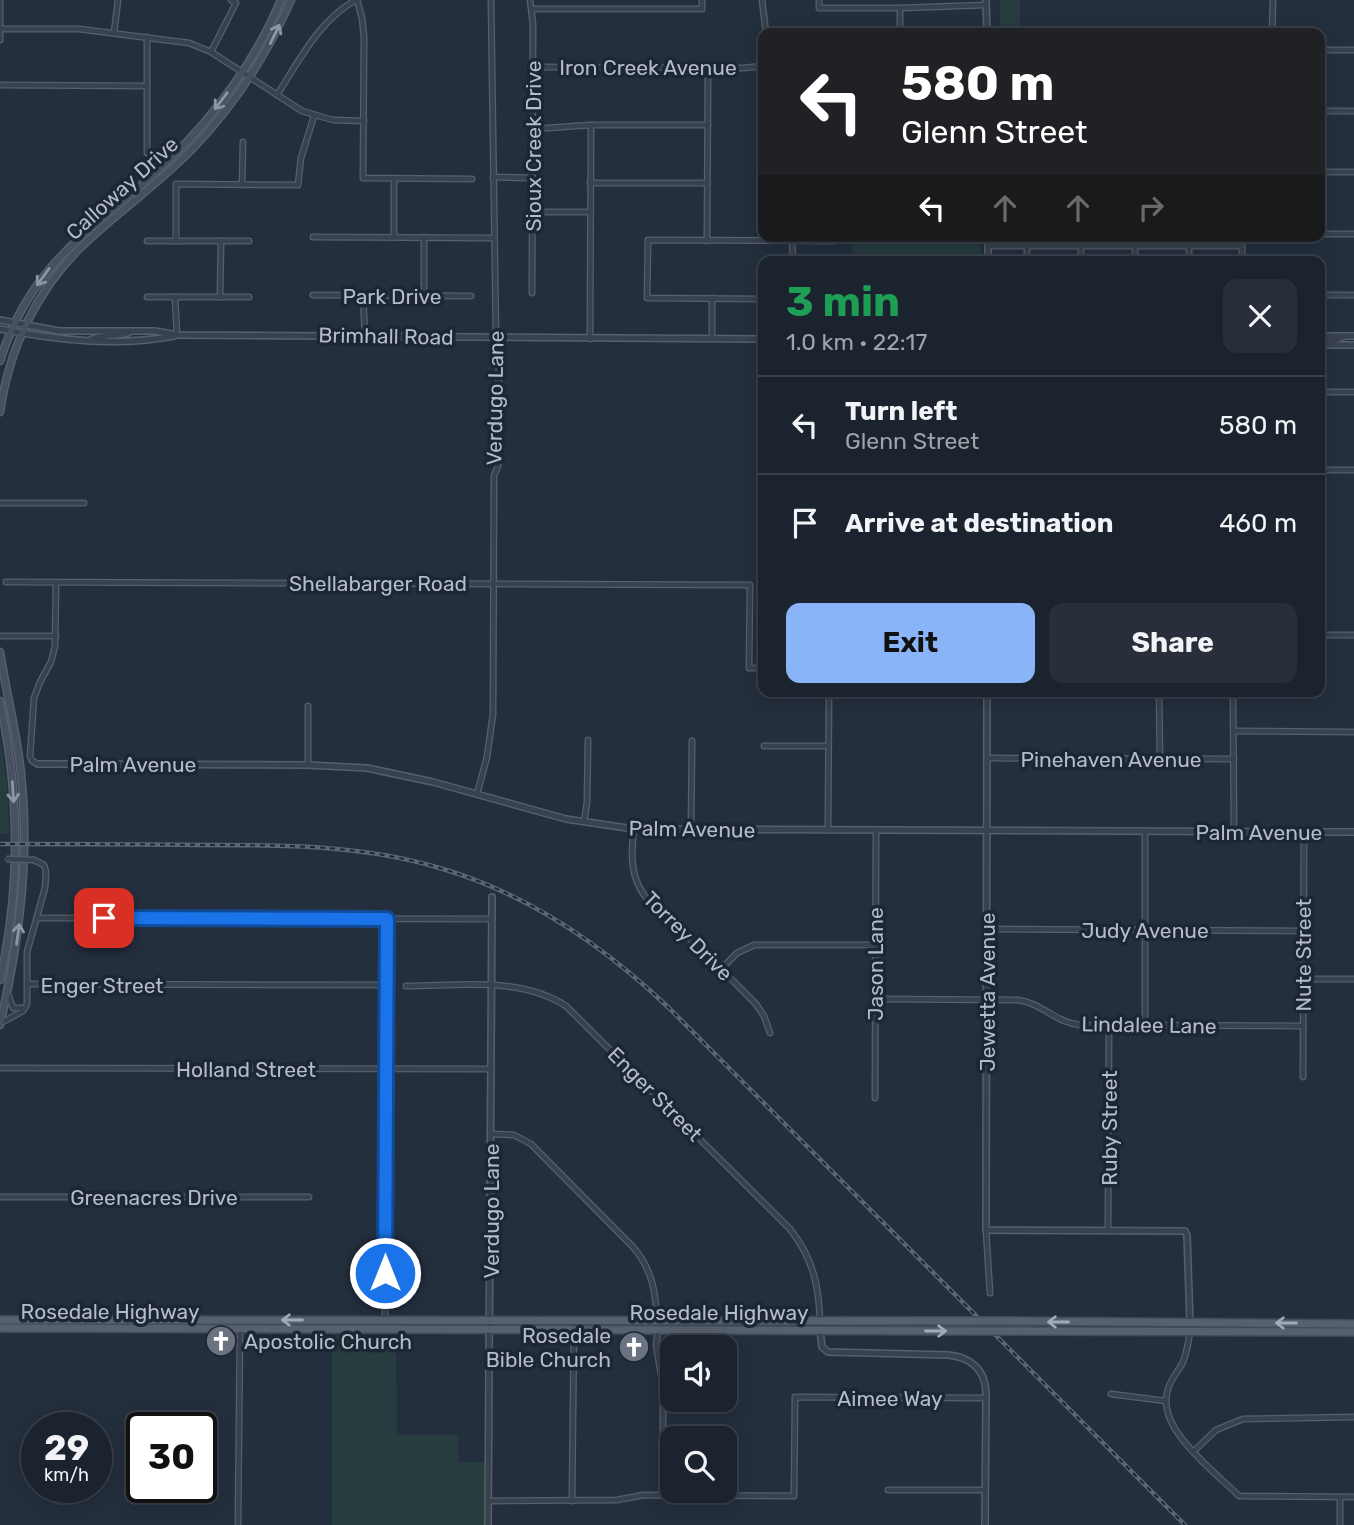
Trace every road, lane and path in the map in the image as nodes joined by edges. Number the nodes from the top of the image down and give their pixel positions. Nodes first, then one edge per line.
1 (118, 0) edge
2 (281, 0) edge
3 (291, 0) edge
4 (356, 0) edge
5 (491, 0) edge
6 (530, 0) edge
7 (643, 0) edge
8 (702, 0) edge
9 (762, 0) edge
10 (819, 0) edge
11 (1273, 0) edge
12 (234, 1) edge
13 (0, 2) edge
14 (986, 2) edge
15 (951, 3) edge
16 (900, 8) junction
17 (532, 9) junction
18 (642, 9) junction
19 (765, 28) edge
20 (900, 28) edge
21 (987, 28) edge
22 (1272, 28) edge
23 (1, 29) edge
24 (114, 33) junction
25 (147, 37) junction
26 (0, 40) edge
27 (1325, 50) edge
28 (1354, 50) edge
29 (211, 52) junction
30 (758, 66) edge
31 (533, 67) junction
32 (708, 68) junction
33 (241, 72) junction
34 (250, 78) junction
35 (0, 85) edge
36 (147, 86) junction
37 (277, 95) junction
38 (1325, 111) edge
39 (1354, 111) edge
40 (314, 116) junction
41 (363, 121) junction
42 (591, 125) junction
43 (708, 125) junction
44 (533, 129) junction
45 (243, 142) dead end
46 (147, 153) dead end
47 (1325, 172) edge
48 (1354, 173) edge
49 (493, 177) junction
50 (394, 178) junction
51 (533, 178) junction
52 (472, 179) dead end
53 (590, 183) junction
54 (707, 183) junction
55 (243, 185) junction
56 (115, 206) junction
57 (533, 212) junction
58 (590, 212) junction
59 (91, 226) junction
60 (95, 234) junction
61 (1325, 234) edge
62 (1354, 234) edge
63 (313, 237) dead end
64 (394, 237) junction
65 (424, 237) junction
66 (493, 237) junction
67 (758, 239) edge
68 (147, 241) dead end
69 (176, 241) junction
70 (221, 241) junction
71 (249, 241) dead end
72 (707, 241) junction
73 (988, 242) edge
74 (988, 246) junction
75 (1027, 246) junction
76 (1081, 246) junction
77 (1135, 246) junction
78 (1189, 246) junction
79 (988, 256) edge
80 (1027, 256) edge
81 (1081, 256) edge
82 (1135, 256) edge
83 (1189, 256) edge
84 (1242, 256) edge
85 (66, 263) junction
86 (532, 293) dead end
87 (313, 295) dead end
88 (1325, 295) edge
89 (1354, 295) edge
90 (363, 296) junction
91 (424, 296) junction
92 (471, 296) dead end
93 (147, 297) dead end
94 (175, 297) junction
95 (220, 297) junction
96 (249, 297) dead end
97 (712, 298) junction
98 (758, 299) edge
99 (0, 320) edge
100 (15, 323) junction
101 (26, 324) junction
102 (0, 329) edge
103 (11, 331) junction
104 (134, 331) junction
105 (21, 333) junction
106 (177, 335) junction
107 (365, 336) junction
108 (1325, 336) edge
109 (1346, 336) junction
110 (1354, 336) edge
111 (496, 337) junction
112 (590, 339) junction
113 (712, 339) junction
114 (758, 339) edge
115 (89, 341) junction
116 (1325, 342) edge
117 (1325, 343) edge
118 (1354, 345) edge
119 (0, 361) edge
120 (1325, 392) edge
121 (1354, 392) edge
122 (0, 412) edge
123 (1325, 470) edge
124 (1354, 470) edge
125 (0, 503) edge
126 (84, 503) dead end
127 (6, 582) dead end
128 (56, 582) junction
129 (493, 584) junction
130 (1325, 635) edge
131 (1354, 635) edge
132 (0, 636) edge
133 (56, 636) junction
134 (0, 652) edge
135 (758, 668) edge
136 (829, 697) edge
137 (988, 697) edge
138 (1159, 697) edge
139 (1233, 697) edge
140 (0, 701) edge
141 (308, 706) dead end
142 (1234, 731) junction
143 (1354, 732) edge
144 (588, 740) dead end
145 (692, 741) dead end
146 (764, 746) dead end
147 (828, 746) junction
148 (987, 758) junction
149 (1160, 759) junction
150 (1234, 759) junction
151 (38, 764) joint
152 (308, 765) junction
153 (477, 794) junction
154 (584, 822) junction
155 (634, 829) junction
156 (691, 830) junction
157 (828, 830) junction
158 (876, 831) junction
159 (1145, 831) junction
160 (987, 832) junction
161 (1234, 832) junction
162 (1304, 832) junction
163 (1354, 832) edge
164 (3, 860) edge
165 (492, 897) dead end
166 (37, 918) junction
167 (387, 919) junction
168 (492, 919) junction
169 (987, 929) junction
170 (1145, 930) junction
171 (1303, 930) junction
172 (875, 945) junction
173 (1, 969) edge
174 (721, 969) junction
175 (1303, 979) junction
176 (1354, 979) edge
177 (0, 980) edge
178 (27, 985) junction
179 (386, 985) junction
180 (406, 986) dead end
181 (492, 986) junction
182 (8, 988) junction
183 (875, 999) junction
184 (987, 1000) junction
185 (25, 1008) junction
186 (0, 1024) edge
187 (1109, 1026) junction
188 (1145, 1026) junction
189 (1303, 1026) junction
190 (770, 1033) dead end
191 (0, 1068) edge
192 (386, 1069) junction
193 (491, 1069) junction
194 (1303, 1077) dead end
195 (875, 1098) dead end
196 (491, 1133) junction
197 (0, 1197) edge
198 (309, 1197) dead end
199 (986, 1230) junction
200 (1108, 1230) junction
201 (990, 1293) dead end
202 (0, 1320) edge
203 (385, 1320) junction
204 (439, 1320) junction
205 (574, 1321) junction
206 (820, 1321) junction
207 (912, 1321) junction
208 (1190, 1323) junction
209 (1252, 1323) junction
210 (145, 1324) junction
211 (490, 1325) junction
212 (657, 1325) junction
213 (0, 1328) edge
214 (1354, 1328) edge
215 (240, 1329) junction
216 (318, 1329) junction
217 (403, 1329) junction
218 (574, 1329) junction
219 (763, 1330) junction
220 (820, 1330) junction
221 (1088, 1331) junction
222 (1190, 1332) junction
223 (1111, 1394) dead end
224 (986, 1398) junction
225 (1166, 1401) junction
226 (1354, 1417) edge
227 (663, 1426) edge
228 (1194, 1451) junction
229 (888, 1490) dead end
230 (985, 1490) junction
231 (660, 1495) edge
232 (737, 1496) edge
233 (1340, 1497) junction
234 (1354, 1497) edge
235 (488, 1500) junction
236 (572, 1500) junction
237 (238, 1525) edge
238 (488, 1525) edge
239 (985, 1525) edge
240 (1340, 1525) edge

1 - 24 street
2 - 33 main road, Calloway Drive
34 -> 3 main road, Calloway Drive
4 - 37 street
4 - 41 street
5 - 49 street, Verdugo Lane
6 - 17 street, Sioux Creek Drive
7 - 18 street
8 - 18 street
9 - 19 street
10 - 16 street
11 - 22 street
12 - 29 street
13 - 23 street
14 - 15 street
14 - 21 street
15 - 16 street
16 - 20 street
17 - 18 street
17 - 31 street, Sioux Creek Drive
23 - 24 street
23 - 26 street
24 - 25 street
25 - 29 street
25 - 36 street
27 - 28 street
29 - 33 street
30 - 32 street, Iron Creek Avenue
31 - 32 street, Iron Creek Avenue
31 - 44 street, Sioux Creek Drive
32 - 43 street
33 - 34 street
33 -> 56 main road, Calloway Drive
34 - 37 street
34 - 60 main road, Calloway Drive
35 - 36 street
36 - 46 street
37 - 40 street
38 - 39 street
40 - 41 street
40 - 55 street
41 - 50 street
42 - 43 street
42 - 44 street
42 - 53 street
43 - 54 street
44 - 51 street, Sioux Creek Drive
45 - 55 street
47 - 48 street
49 - 51 street
49 - 66 street, Verdugo Lane
50 - 52 street
50 - 64 street
51 - 57 street, Sioux Creek Drive
53 - 54 street
53 - 58 street
54 - 72 street
55 - 69 street
56 - 59 main road, Calloway Drive
56 - 60 main road
57 - 58 street
57 - 86 street, Sioux Creek Drive
58 - 112 street
59 - 85 main road
59 -> 100 main road, Calloway Drive
60 - 85 main road, Calloway Drive
61 - 62 street
63 - 64 street
64 - 65 street
65 - 66 street
65 - 91 street
66 - 111 street, Verdugo Lane
67 - 72 street
68 - 69 street
69 - 70 street
70 - 71 street
70 - 95 street
72 - 97 street
73 - 74 street
74 - 75 street
74 - 79 street
75 - 76 street
75 - 80 street
76 - 77 street
76 - 81 street
77 - 78 street
77 - 82 street
78 - 83 street
78 - 84 street
85 - 101 main road, Calloway Drive
87 - 90 street, Park Drive
88 - 89 street
90 - 91 street, Park Drive
90 - 107 street
91 - 92 street, Park Drive
93 - 94 street
94 - 95 street
94 - 106 street
95 - 96 street
97 - 98 street
97 - 113 street
99 - 100 street, Brimhall Road
100 - 101 street, Brimhall Road
100 - 103 main road, Calloway Drive
101 - 104 street, Brimhall Road
101 - 105 main road, Calloway Drive
102 - 103 street, Brimhall Road
103 - 105 street, Brimhall Road
103 - 119 main road, Calloway Drive
104 - 106 street, Brimhall Road
104 - 115 street
105 - 115 street, Brimhall Road
105 - 122 main road, Calloway Drive
106 - 107 street, Brimhall Road
106 - 115 street, Brimhall Road
107 - 111 street, Brimhall Road
108 - 109 street
109 - 110 street
109 - 116 street
111 - 112 street, Brimhall Road
111 - 129 street, Verdugo Lane
112 - 113 street, Brimhall Road
113 - 114 street, Brimhall Road
117 - 118 street
120 - 121 street
123 - 124 street
125 - 126 street
127 - 128 street, Shellabarger Road
128 - 129 street, Shellabarger Road
128 - 133 street
129 - 135 street, Shellabarger Road
129 - 153 street, Verdugo Lane
130 - 131 street
132 - 133 street
133 - 151 street
182 -> 134 main road
136 - 147 street
137 - 148 street, Jewetta Avenue
138 - 149 street
139 - 142 street
140 -> 173 main road
141 - 152 street
142 - 143 street
142 - 150 street
144 - 154 street
145 - 156 street
146 - 147 street
147 - 157 street
148 - 149 street, Pinehaven Avenue
148 - 160 street, Jewetta Avenue
149 - 150 street, Pinehaven Avenue
150 - 161 street
151 - 152 street, Palm Avenue
152 - 153 street, Palm Avenue
153 - 154 street, Palm Avenue
154 - 155 street, Palm Avenue
155 - 156 street, Palm Avenue
155 - 174 street, Torrey Drive
156 - 157 street, Palm Avenue
157 - 158 street, Palm Avenue
158 - 160 street, Palm Avenue
158 - 172 street, Jason Lane
159 - 160 street, Palm Avenue
159 - 161 street, Palm Avenue
159 - 170 street
160 - 169 street, Jewetta Avenue
161 - 162 street, Palm Avenue
162 - 163 street, Palm Avenue
162 - 171 street, Nute Street
164 - 166 street, bridge
165 - 168 street, Verdugo Lane
166 - 167 street
166 - 178 street
167 - 168 street
167 - 179 street
168 - 181 street, Verdugo Lane
169 - 170 street, Judy Avenue
169 - 184 street, Jewetta Avenue
170 - 171 street, Judy Avenue
170 - 188 street
171 - 175 street, Nute Street
172 - 174 street
172 - 183 street, Jason Lane
173 - 177 main road
174 - 190 street, Torrey Drive
175 - 176 street
175 - 189 street, Nute Street
178 - 179 street, Enger Street
178 - 185 street
179 - 192 street
180 - 181 street, Enger Street
181 - 193 street, Verdugo Lane
181 - 206 street, Enger Street
182 - 185 street
182 - 186 main road
183 - 184 street, Lindalee Lane
183 - 195 street, Jason Lane
184 - 187 street, Lindalee Lane
184 - 199 street, Jewetta Avenue
185 - 186 street
187 - 188 street, Lindalee Lane
187 - 200 street, Ruby Street
188 - 189 street, Lindalee Lane
189 - 194 street, Nute Street
191 - 192 street, Holland Street
192 - 193 street, Holland Street
192 - 203 street
193 - 196 street, Verdugo Lane
196 - 211 street, Verdugo Lane
196 - 212 street
197 - 198 street, Greenacres Drive
199 - 200 street
199 - 201 street, Jewetta Avenue
200 - 208 street
202 - 210 main road, Rosedale Highway
203 - 204 main road, Rosedale Highway
203 -> 210 main road, Rosedale Highway
203 - 216 main road
204 - 211 main road, Rosedale Highway
204 - 217 main road
205 - 211 main road, Rosedale Highway
205 - 212 main road, Rosedale Highway
205 - 218 street
206 - 207 main road, Rosedale Highway
206 - 212 main road, Rosedale Highway
206 - 219 main road
208 -> 207 main road, Rosedale Highway, bridge
207 - 220 main road
208 - 209 main road, Rosedale Highway
208 - 221 main road
214 -> 209 main road, Rosedale Highway
209 - 222 main road
210 - 213 main road, Rosedale Highway
210 - 215 main road, Rosedale Highway
211 - 217 main road, Rosedale Highway
211 - 218 main road, Rosedale Highway
211 - 235 street, Verdugo Lane
212 - 218 main road, Rosedale Highway
212 - 219 main road, Rosedale Highway
212 - 227 street
214 - 222 main road, Rosedale Highway
215 - 216 main road, Rosedale Highway
215 - 237 street
216 - 217 main road, Rosedale Highway
218 - 236 street
219 - 220 main road, Rosedale Highway
220 -> 221 main road, Rosedale Highway, bridge
220 - 224 street
221 - 222 main road, Rosedale Highway
222 - 225 street
223 - 225 street
224 - 230 street
224 - 232 street, Aimee Way
225 - 228 street
226 - 228 street
228 - 233 street
229 - 230 street
230 - 239 street
231 - 236 street
233 - 234 street
233 - 240 street
235 - 236 street
235 - 238 street, Verdugo Lane

